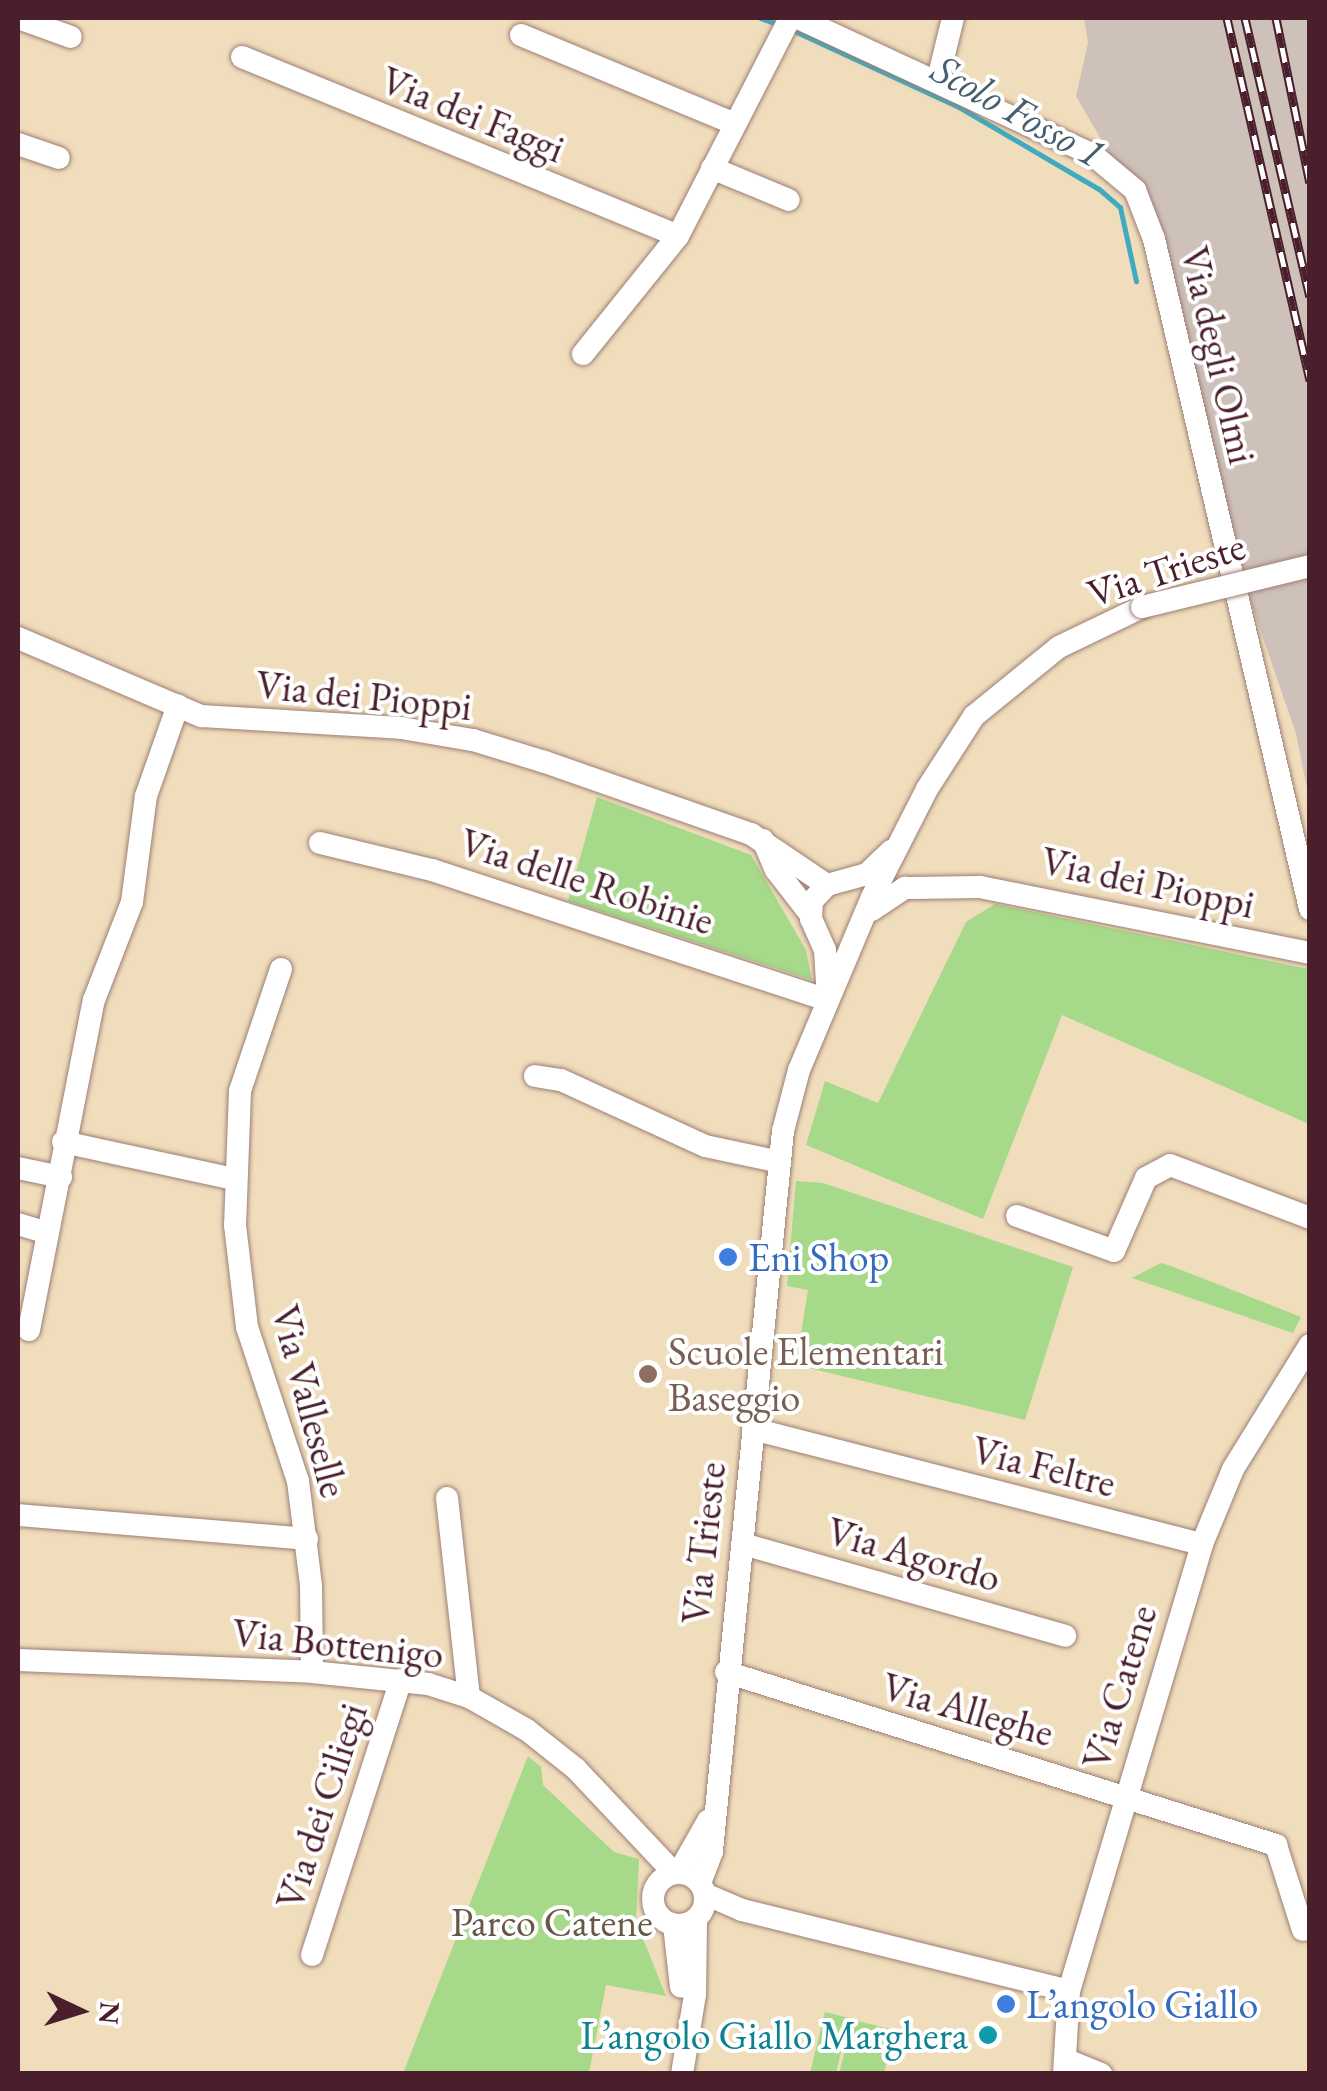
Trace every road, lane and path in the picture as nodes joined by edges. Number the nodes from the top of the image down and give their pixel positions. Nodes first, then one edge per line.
1 (18, 18) edge
2 (954, 18) edge
3 (792, 19) edge
4 (521, 36) dead end
5 (71, 38) dead end
6 (242, 58) dead end
7 (938, 78) junction
8 (734, 124) junction
9 (18, 144) edge
10 (59, 158) dead end
11 (712, 168) junction
12 (789, 200) dead end
13 (678, 236) junction
14 (583, 354) dead end
15 (1310, 566) edge
16 (18, 638) edge
17 (178, 706) junction
18 (763, 840) junction
19 (320, 843) dead end
20 (895, 851) junction
21 (837, 885) junction
22 (1310, 909) edge
23 (862, 921) junction
24 (815, 924) junction
25 (1310, 953) edge
26 (281, 970) dead end
27 (828, 1000) junction
28 (535, 1076) dead end
29 (63, 1142) junction
30 (780, 1162) junction
31 (18, 1168) edge
32 (61, 1177) junction
33 (234, 1179) junction
34 (1017, 1216) dead end
35 (1310, 1218) edge
36 (18, 1224) edge
37 (47, 1234) junction
38 (29, 1330) dead end
39 (1310, 1345) edge
40 (752, 1429) junction
41 (447, 1498) dead end
42 (18, 1516) edge
43 (307, 1538) junction
44 (743, 1544) junction
45 (1202, 1544) junction
46 (1065, 1636) dead end
47 (18, 1660) edge
48 (312, 1672) junction
49 (726, 1672) junction
50 (401, 1680) junction
51 (469, 1697) junction
52 (1125, 1794) junction
53 (684, 1880) junction
54 (685, 1922) junction
55 (1303, 1930) dead end
56 (312, 1955) dead end
57 (1069, 1991) junction
58 (1066, 2067) edge
59 (682, 2074) edge
60 (1102, 2074) edge

1 - 5 street
2 - 7 street
3 - 7 street, Via degli Olmi
3 - 8 street
4 - 8 street
6 - 13 street, Via dei Faggi
7 - 22 street, Via degli Olmi
8 - 11 street
9 - 10 street
11 - 12 street
11 - 13 street
13 - 14 street
15 - 20 street, Via Trieste, bridge
16 - 17 street, Via dei Pioppi
17 - 18 street, Via dei Pioppi
17 - 29 street
18 - 21 street, Via dei Pioppi
18 - 24 street
19 - 27 street, Via delle Robinie
20 - 21 street, Via Trieste
20 - 23 street, Via Trieste
21 - 23 street
21 - 24 street, Via Trieste
23 - 24 street
23 - 25 street, Via dei Pioppi
23 - 27 street, Via Trieste
24 - 27 street, Via Trieste
26 - 33 street, Via Valleselle
27 - 30 street, Via Trieste
28 - 30 street
29 - 32 street
29 - 33 street
30 - 40 street, Via Trieste
31 - 32 street
32 - 37 street
33 - 43 street, Via Valleselle
34 - 35 street
36 - 37 street
37 - 38 street
39 - 45 street, Via Catene
40 - 44 street, Via Trieste
40 - 45 street, Via Feltre
41 - 51 street
42 - 43 street
43 - 48 street, Via Valleselle
44 - 46 street, Via Agordo
44 - 49 street, Via Trieste
45 - 52 street, Via Catene
47 - 48 street, Via Bottenigo
48 - 50 street, Via Bottenigo
49 - 52 street, Via Alleghe
49 - 53 street, Via Trieste
50 - 51 street, Via Bottenigo
50 - 56 street, Via dei Ciliegi
51 - 53 street, Via Bottenigo
52 - 55 street, Via Alleghe
52 - 57 street, Via Catene
53 - 54 street, Via Trieste
53 - 54 street
53 - 57 street, Via Bottenigo
54 - 59 street
57 - 58 street, Via Catene
58 - 60 street

